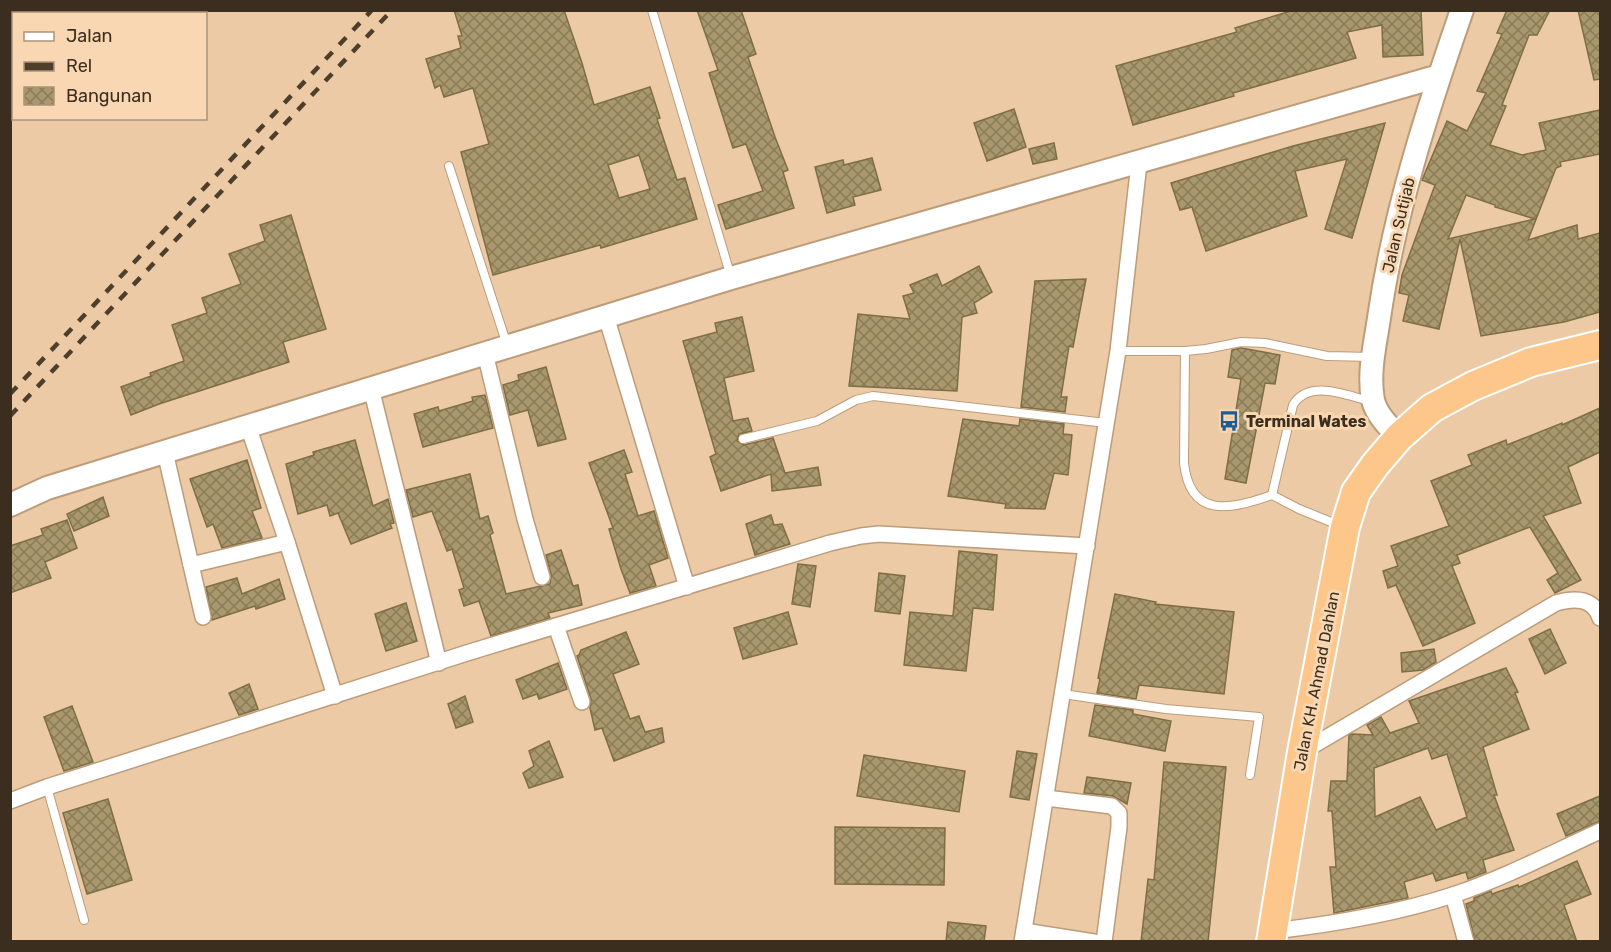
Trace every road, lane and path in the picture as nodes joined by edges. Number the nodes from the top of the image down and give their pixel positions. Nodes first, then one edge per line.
1 (652, 10) edge
2 (1462, 10) edge
3 (1439, 76) junction
4 (1138, 163) junction
5 (449, 166) dead end
6 (731, 278) junction
7 (606, 316) junction
8 (1600, 345) edge
9 (508, 346) junction
10 (1118, 351) junction
11 (1185, 351) junction
12 (485, 353) junction
13 (1373, 357) junction
14 (371, 388) junction
15 (1374, 402) junction
16 (1106, 423) junction
17 (248, 426) junction
18 (1399, 437) junction
19 (743, 439) dead end
20 (165, 452) junction
21 (1272, 495) junction
22 (10, 505) edge
23 (1345, 527) junction
24 (288, 542) junction
25 (1087, 546) junction
26 (191, 565) junction
27 (542, 578) dead end
28 (687, 587) junction
29 (203, 617) dead end
30 (1600, 618) edge
31 (556, 626) junction
32 (439, 663) junction
33 (1063, 694) junction
34 (335, 696) junction
35 (582, 702) dead end
36 (1302, 752) junction
37 (1250, 775) dead end
38 (47, 787) junction
39 (1046, 798) junction
40 (10, 801) edge
41 (1600, 831) edge
42 (1453, 895) junction
43 (84, 920) dead end
44 (1023, 936) edge
45 (1272, 936) edge
46 (1094, 942) edge
47 (1104, 942) edge
48 (1466, 942) edge

1 - 6 lane
2 - 3 street, Jalan Sutijab
3 - 4 street
3 - 13 street, Jalan Sutijab
4 - 6 street
4 - 10 street
5 - 9 lane
6 - 7 street
7 - 9 street
7 - 28 street
8 - 18 highway, Jalan KH. Ahmad Dahlan
9 - 12 street
10 - 11 lane
10 - 16 street
11 - 13 lane
11 - 21 lane
12 - 14 street
12 - 27 street
13 - 15 street, Jalan Sutijab
14 - 17 street
14 - 32 street
15 - 18 street, Jalan Sutijab
15 - 21 lane
16 - 19 lane
16 - 25 street
17 - 20 street
17 - 24 street
18 - 23 highway, Jalan KH. Ahmad Dahlan
20 - 22 street
20 - 26 street
21 - 23 lane
23 - 36 highway, Jalan KH. Ahmad Dahlan
24 - 26 street
24 - 34 street
25 - 28 street
25 - 33 street
26 - 29 street
28 - 31 street
30 - 36 street
31 - 32 street
31 - 35 street
32 - 34 street
33 - 37 lane
33 - 39 street
34 - 38 street
36 - 45 highway, Jalan KH. Ahmad Dahlan
38 - 40 street
38 - 43 lane
39 - 44 street
39 - 47 street
41 - 42 street
42 - 45 street
42 - 48 street
44 - 46 street

